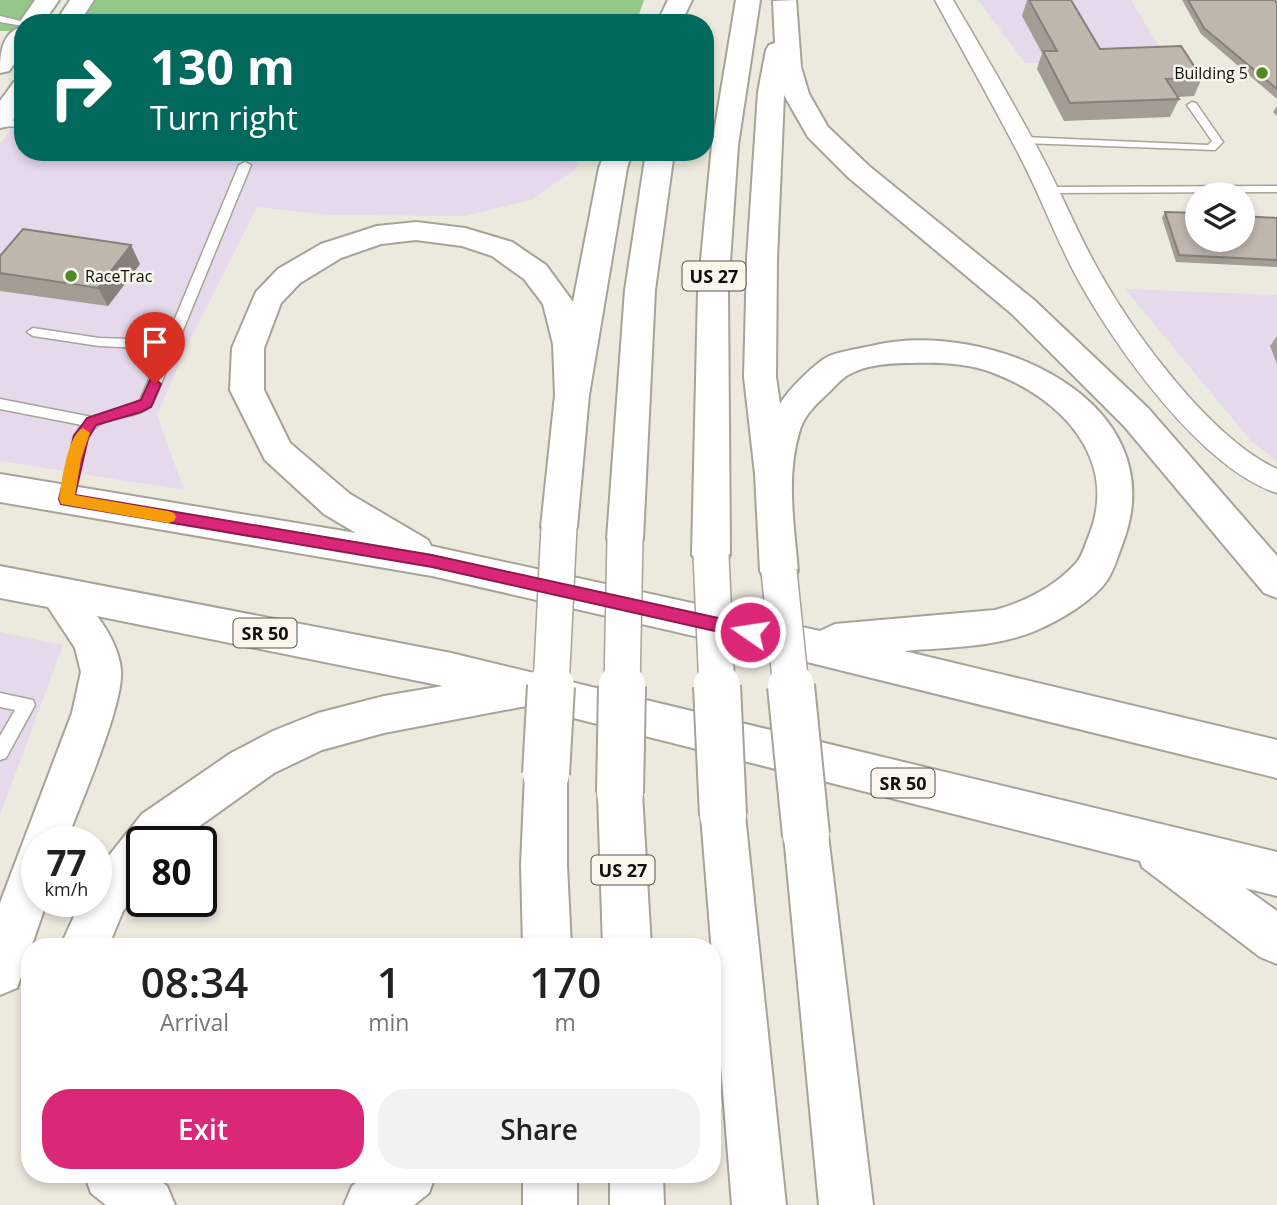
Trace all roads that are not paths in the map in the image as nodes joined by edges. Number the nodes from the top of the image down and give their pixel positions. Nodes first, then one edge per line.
1 (748, 0) edge
2 (785, 0) edge
3 (944, 0) edge
4 (14, 47) edge
5 (0, 66) edge
6 (14, 101) edge
7 (1192, 105) edge
8 (0, 122) edge
9 (1023, 140) junction
10 (616, 161) edge
11 (659, 161) edge
12 (245, 165) dead end
13 (1277, 189) edge
14 (1046, 190) junction
15 (33, 332) dead end
16 (170, 345) junction
17 (572, 395) junction
18 (0, 404) edge
19 (92, 422) junction
20 (773, 474) junction
21 (1277, 482) edge
22 (0, 488) edge
23 (66, 499) junction
24 (432, 561) junction
25 (0, 582) edge
26 (1277, 582) edge
27 (60, 593) junction
28 (803, 644) junction
29 (530, 690) junction
30 (0, 699) edge
31 (0, 752) edge
32 (1277, 759) edge
33 (50, 826) edge
34 (162, 826) edge
35 (1142, 841) junction
36 (544, 865) junction
37 (126, 871) edge
38 (1277, 874) edge
39 (21, 909) edge
40 (88, 938) edge
41 (531, 938) edge
42 (547, 938) edge
43 (626, 938) edge
44 (1277, 940) edge
45 (0, 971) edge
46 (837, 1146) junction
47 (121, 1183) edge
48 (399, 1183) edge
49 (550, 1183) edge
50 (636, 1183) edge
51 (148, 1205) edge
52 (371, 1205) edge
53 (550, 1205) edge
54 (637, 1205) edge
55 (759, 1205) edge
56 (846, 1205) edge
57 (862, 1205) edge

1 - 55 main road, US 27, bridge
2 - 20 main road
2 - 26 main road
3 - 9 street
4 - 5 main road
6 - 8 main road
7 - 9 lane
9 - 14 street
10 - 17 main road
11 - 43 main road, US 27, bridge
12 - 16 lane
13 - 14 lane
14 - 21 street
15 - 16 lane
16 - 19 lane
17 - 24 main road
17 - 36 main road, bridge
18 - 19 lane
19 - 23 lane
20 - 28 main road
20 - 46 main road, bridge
22 - 23 main road
23 - 24 main road
24 - 28 main road
25 - 27 main road, SR 50
27 - 29 main road, SR 50
27 - 33 main road
28 - 32 main road
29 - 34 main road
29 - 35 main road, SR 50
30 - 31 lane
35 - 38 main road, SR 50
35 - 44 main road
36 - 41 main road
36 - 42 main road
37 - 40 main road
39 - 45 main road
46 - 56 main road
46 - 57 main road
47 - 51 main road
48 - 52 main road
49 - 53 main road
50 - 54 main road

